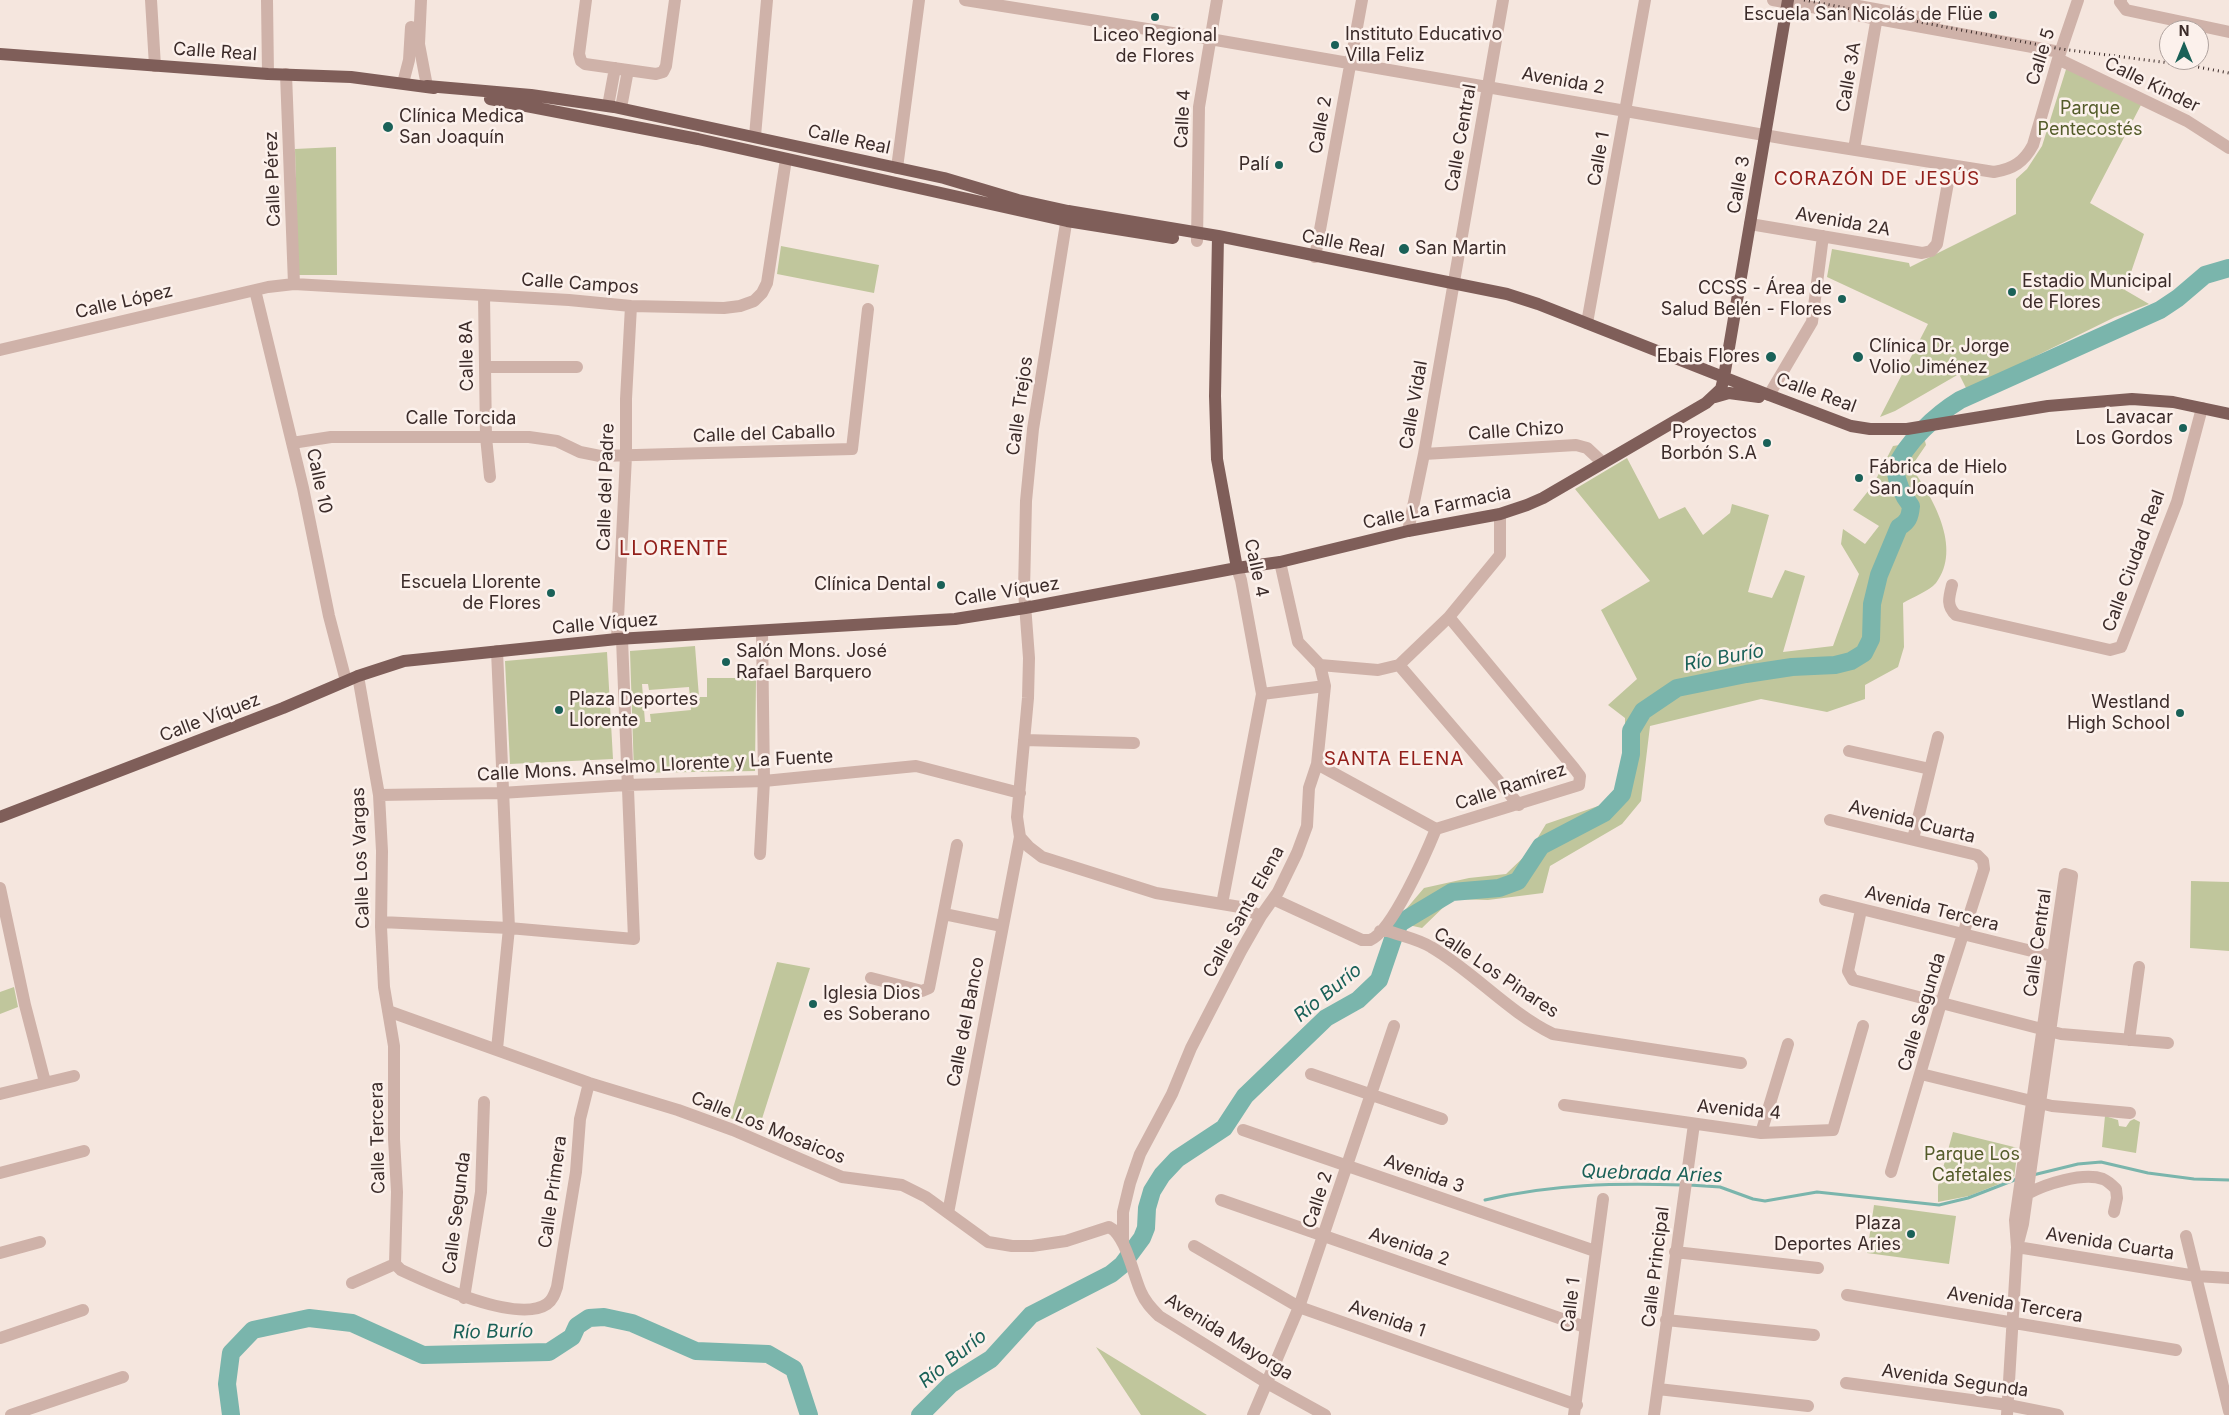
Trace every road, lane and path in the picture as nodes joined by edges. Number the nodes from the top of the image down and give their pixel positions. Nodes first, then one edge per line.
1 (151, 0) edge
2 (267, 0) edge
3 (412, 0) edge
4 (421, 0) edge
5 (586, 0) edge
6 (674, 0) edge
7 (767, 0) edge
8 (920, 0) edge
9 (965, 0) edge
10 (1217, 0) edge
11 (1362, 0) edge
12 (1503, 0) edge
13 (1645, 0) edge
14 (1774, 0) edge
15 (1826, 0) edge
16 (2078, 0) edge
17 (2121, 0) edge
18 (1788, 1) edge
19 (1878, 15) junction
20 (2229, 32) edge
21 (1210, 39) junction
22 (415, 44) junction
23 (2060, 52) junction
24 (0, 54) edge
25 (1350, 64) junction
26 (155, 66) junction
27 (621, 69) junction
28 (268, 74) junction
29 (286, 74) junction
30 (403, 83) junction
31 (427, 86) junction
32 (1488, 86) junction
33 (608, 106) junction
34 (621, 108) junction
35 (1626, 110) junction
36 (1766, 134) junction
37 (755, 136) junction
38 (698, 139) junction
39 (2229, 148) edge
40 (1854, 149) junction
41 (842, 156) junction
42 (786, 158) junction
43 (1951, 166) junction
44 (897, 168) junction
45 (2006, 170) joint
46 (860, 173) junction
47 (951, 194) junction
48 (1068, 216) junction
49 (1750, 224) junction
50 (1824, 236) junction
51 (1197, 237) junction
52 (1218, 240) junction
53 (1315, 257) junction
54 (1453, 283) junction
55 (294, 284) junction
56 (255, 290) junction
57 (484, 295) junction
58 (631, 306) junction
59 (868, 309) dead end
60 (1587, 324) junction
61 (0, 350) edge
62 (485, 367) junction
63 (577, 367) dead end
64 (1724, 377) junction
65 (1769, 395) junction
66 (1715, 397) junction
67 (2202, 408) junction
68 (2229, 414) edge
69 (486, 437) junction
70 (292, 442) junction
71 (1424, 454) junction
72 (626, 456) junction
73 (1603, 463) junction
74 (490, 477) dead end
75 (1500, 514) junction
76 (1408, 531) junction
77 (1280, 562) junction
78 (1237, 568) junction
79 (1952, 585) dead end
80 (1025, 608) junction
81 (1449, 617) junction
82 (762, 631) junction
83 (619, 639) junction
84 (497, 651) junction
85 (1399, 665) junction
86 (1320, 666) junction
87 (352, 678) junction
88 (1326, 686) junction
89 (1262, 694) junction
90 (1938, 737) dead end
91 (1024, 740) junction
92 (1134, 743) dead end
93 (1849, 751) dead end
94 (1317, 764) junction
95 (1930, 770) junction
96 (764, 781) junction
97 (626, 785) junction
98 (501, 793) junction
99 (1020, 793) junction
100 (379, 795) junction
101 (1519, 805) junction
102 (0, 817) edge
103 (1830, 820) dead end
104 (1436, 829) junction
105 (1020, 837) junction
106 (1913, 839) junction
107 (957, 845) dead end
108 (760, 854) dead end
109 (1983, 861) joint
110 (0, 888) edge
111 (1273, 899) junction
112 (1825, 900) dead end
113 (1222, 904) junction
114 (1861, 910) junction
115 (944, 914) junction
116 (1261, 916) junction
117 (381, 922) junction
118 (1002, 926) junction
119 (508, 928) junction
120 (1384, 931) junction
121 (1963, 934) junction
122 (2057, 957) junction
123 (2139, 966) dead end
124 (871, 978) dead end
125 (1941, 1003) junction
126 (388, 1011) junction
127 (1394, 1026) dead end
128 (1863, 1026) dead end
129 (2047, 1031) junction
130 (2129, 1040) junction
131 (2168, 1043) dead end
132 (1788, 1044) dead end
133 (497, 1049) junction
134 (1740, 1063) dead end
135 (1311, 1074) dead end
136 (1921, 1074) junction
137 (74, 1076) dead end
138 (45, 1082) junction
139 (589, 1083) junction
140 (0, 1094) edge
141 (1371, 1094) junction
142 (484, 1102) dead end
143 (2036, 1103) junction
144 (1564, 1105) dead end
145 (2130, 1113) dead end
146 (1442, 1119) dead end
147 (1694, 1124) junction
148 (1242, 1130) dead end
149 (1761, 1133) junction
150 (84, 1151) dead end
151 (1348, 1166) junction
152 (1891, 1172) dead end
153 (0, 1174) edge
154 (2025, 1187) junction
155 (1603, 1199) dead end
156 (1221, 1200) dead end
157 (1123, 1212) junction
158 (2114, 1212) dead end
159 (948, 1213) junction
160 (1103, 1227) junction
161 (1324, 1236) junction
162 (2186, 1236) dead end
163 (40, 1242) dead end
164 (1123, 1243) junction
165 (1194, 1246) dead end
166 (2017, 1247) junction
167 (1595, 1251) junction
168 (1675, 1252) junction
169 (0, 1253) edge
170 (395, 1264) junction
171 (1818, 1268) dead end
172 (2196, 1276) junction
173 (2229, 1278) edge
174 (352, 1284) dead end
175 (1847, 1295) dead end
176 (464, 1298) junction
177 (1299, 1307) junction
178 (83, 1310) dead end
179 (1666, 1320) junction
180 (2014, 1322) junction
181 (1585, 1327) junction
182 (1814, 1336) dead end
183 (0, 1338) edge
184 (2176, 1350) dead end
185 (123, 1377) dead end
186 (1267, 1383) junction
187 (1846, 1383) dead end
188 (1658, 1389) junction
189 (1808, 1406) dead end
190 (1576, 1410) edge
191 (2008, 1410) edge
192 (2229, 1411) edge
193 (11, 1415) edge
194 (1253, 1415) edge
195 (1325, 1415) edge
196 (1654, 1415) edge
197 (2058, 1415) edge

1 - 26 street
2 - 28 street
3 - 22 street
4 - 22 street
5 - 27 street
6 - 27 street
7 - 37 street
8 - 44 street
9 - 21 street, Avenida 2
10 - 21 street, Calle 4
11 - 25 street, Calle 2
12 - 32 street, Calle Central
13 - 35 street, Calle 1
14 - 18 street
15 - 19 street
16 - 23 street, Calle 5
17 - 20 street
18 - 19 street
18 - 36 main road, Calle 3
19 - 23 street, Calle Kinder
19 - 40 street, Calle 3A
21 - 25 street, Avenida 2
21 - 51 street, Calle 4
22 - 30 street
22 - 31 street
23 - 39 street, Calle Kinder
23 - 45 street, Calle 5
24 - 26 main road, Calle Real
25 - 32 street, Avenida 2
25 - 53 street, Calle 2
26 - 28 main road, Calle Real
27 - 33 street
27 - 34 street
28 - 29 main road, Calle Real
29 - 30 main road, Calle Real
29 - 55 street, Calle Pérez
30 - 31 main road, Calle Real
31 - 33 main road, Calle Real
31 - 38 main road, Calle Real
32 - 35 street, Avenida 2
32 - 54 street, Calle Central
33 - 34 main road, Calle Real
34 - 37 main road, Calle Real
35 - 36 street, Avenida 2
35 - 60 street, Calle 1
36 - 40 street, Avenida 2
36 - 49 main road, Calle 3
37 - 38 main road
37 - 41 main road, Calle Real
37 - 42 main road
38 - 42 main road, Calle Real
40 - 43 street, Avenida 2
41 - 42 main road
41 - 44 main road, Calle Real
42 - 46 main road, Calle Real
42 - 58 street, Calle Campos
43 - 45 street, Avenida 2
43 - 50 street, Avenida 2A
44 - 46 main road
44 - 47 main road
44 - 48 main road, Calle Real
46 - 47 main road, Calle Real
47 - 48 main road, Calle Real
48 - 51 main road, Calle Real
48 - 80 street, Calle Trejos
49 - 50 street, Avenida 2A
49 - 64 main road, Calle 3
50 - 65 street
51 - 52 main road, Calle Real
52 - 53 main road, Calle Real
52 - 78 main road, Calle 4
53 - 54 main road, Calle Real
54 - 60 main road, Calle Real
54 - 71 street, Calle Vidal
55 - 56 street, Calle Campos
55 - 57 street, Calle Campos
56 - 61 street, Calle López
56 - 70 street, Calle 10
57 - 58 street, Calle Campos
57 - 62 street, Calle 8A
58 - 72 street, Calle del Padre
59 - 72 street, Calle del Caballo
60 - 64 main road, Calle Real
62 - 63 street
62 - 69 street, Calle 8A
64 - 65 main road, Calle Real
64 - 66 main road
65 - 66 main road
65 - 67 main road, Calle Real
66 - 73 main road, Calle La Farmacia
67 - 68 main road, Calle Real
67 - 79 street, Calle Ciudad Real
69 - 70 street, Calle Torcida
69 - 72 street, Calle Torcida
69 - 74 street, Calle 8A
70 - 87 street, Calle 10
71 - 73 street, Calle Chizo
71 - 76 street, Calle Vidal
72 - 83 street, Calle del Padre
73 - 75 main road, Calle La Farmacia
75 - 76 main road, Calle La Farmacia
75 - 81 street
76 - 77 main road, Calle La Farmacia
77 - 78 main road, Calle La Farmacia
77 - 86 street, Calle Santa Elena
78 - 80 main road, Calle Víquez
78 - 89 street, Calle 4
80 - 82 main road, Calle Víquez
80 - 91 street, Calle Trejos
81 - 85 street
81 - 101 street, Calle Ramírez
82 - 83 main road, Calle Víquez
82 - 96 street
83 - 84 main road, Calle Víquez
83 - 97 street, Calle del Padre
84 - 87 main road, Calle Víquez
84 - 98 street
85 - 86 street
85 - 101 street
86 - 88 street, Calle Santa Elena
87 - 100 street, Calle Los Vargas
87 - 102 main road, Calle Víquez
88 - 89 street
88 - 94 street, Calle Santa Elena
89 - 113 street, Calle 4
90 - 95 street
91 - 92 street
91 - 99 street, Calle del Banco
93 - 95 street
94 - 104 street
94 - 111 street, Calle Santa Elena
95 - 106 street
96 - 97 street, Calle Mons. Anselmo Llorente y La Fuente
96 - 99 street, Calle Mons. Anselmo Llorente y La Fuente
96 - 108 street
97 - 98 street, Calle Mons. Anselmo Llorente y La Fuente
97 - 119 street, Calle del Padre
98 - 100 street, Calle Mons. Anselmo Llorente y La Fuente
98 - 119 street
99 - 105 street, Calle del Banco
100 - 117 street, Calle Los Vargas
101 - 104 street, Calle Ramírez
103 - 106 street, Avenida Cuarta
104 - 120 street
105 - 113 street
105 - 118 street, Calle del Banco
106 - 109 street, Avenida Cuarta
107 - 115 street
109 - 121 street, Calle Segunda
110 - 138 street
111 - 116 street, Calle Santa Elena
111 - 120 street
112 - 114 street, Avenida Tercera
113 - 116 street
114 - 121 street, Avenida Tercera
114 - 125 street
115 - 118 street
115 - 124 street
116 - 157 street, Calle Santa Elena
117 - 119 street
117 - 126 street, Calle Los Vargas
118 - 159 street, Calle del Banco
119 - 133 street
120 - 134 street, Calle Los Pinares
121 - 122 street, Avenida Tercera
121 - 125 street, Calle Segunda
122 - 122 street, Calle Central
122 - 129 street, Calle Central
123 - 130 street
125 - 129 street
125 - 136 street, Calle Segunda
126 - 133 street, Calle Los Mosaicos
126 - 170 street, Calle Tercera
127 - 141 street, Calle 2
128 - 149 street, Avenida 4
129 - 130 street
129 - 143 street, Calle Central
130 - 131 street
132 - 149 street
133 - 139 street, Calle Los Mosaicos
135 - 141 street
136 - 143 street
136 - 152 street, Calle Segunda
137 - 138 street
138 - 140 street
139 - 159 street, Calle Los Mosaicos
139 - 176 street, Calle Primera
141 - 146 street
141 - 151 street, Calle 2
142 - 176 street, Calle Segunda
143 - 145 street
143 - 154 street, Calle Central
144 - 147 street, Avenida 4
147 - 149 street, Avenida 4
147 - 168 street, Calle Principal
148 - 151 street, Avenida 3
150 - 153 street
151 - 161 street, Calle 2
151 - 167 street, Avenida 3
154 - 158 street
154 - 166 street, Calle Central
155 - 167 street, Calle 1
156 - 161 street, Avenida 2
157 - 160 street, Calle Los Mosaicos
157 - 164 street, Calle Santa Elena
159 - 160 street, Calle Los Mosaicos
160 - 164 street
161 - 177 street, Calle 2
161 - 181 street, Avenida 2
162 - 172 street
163 - 169 street
164 - 186 street, Avenida Mayorga
165 - 177 street, Avenida 1
166 - 172 street, Avenida Cuarta
166 - 180 street
167 - 181 street, Calle 1
168 - 171 street
168 - 179 street, Calle Principal
170 - 174 street
170 - 176 street
172 - 173 street, Avenida Cuarta
172 - 192 street
175 - 180 street, Avenida Tercera
177 - 186 street, Calle 2
177 - 190 street, Avenida 1
178 - 183 street
179 - 182 street
179 - 188 street, Calle Principal
180 - 184 street, Avenida Tercera
180 - 191 street
181 - 190 street, Calle 1
185 - 193 street
186 - 194 street, Calle 2
186 - 195 street, Avenida Mayorga
187 - 191 street, Avenida Segunda
188 - 189 street
188 - 196 street, Calle Principal
191 - 197 street, Avenida Segunda

